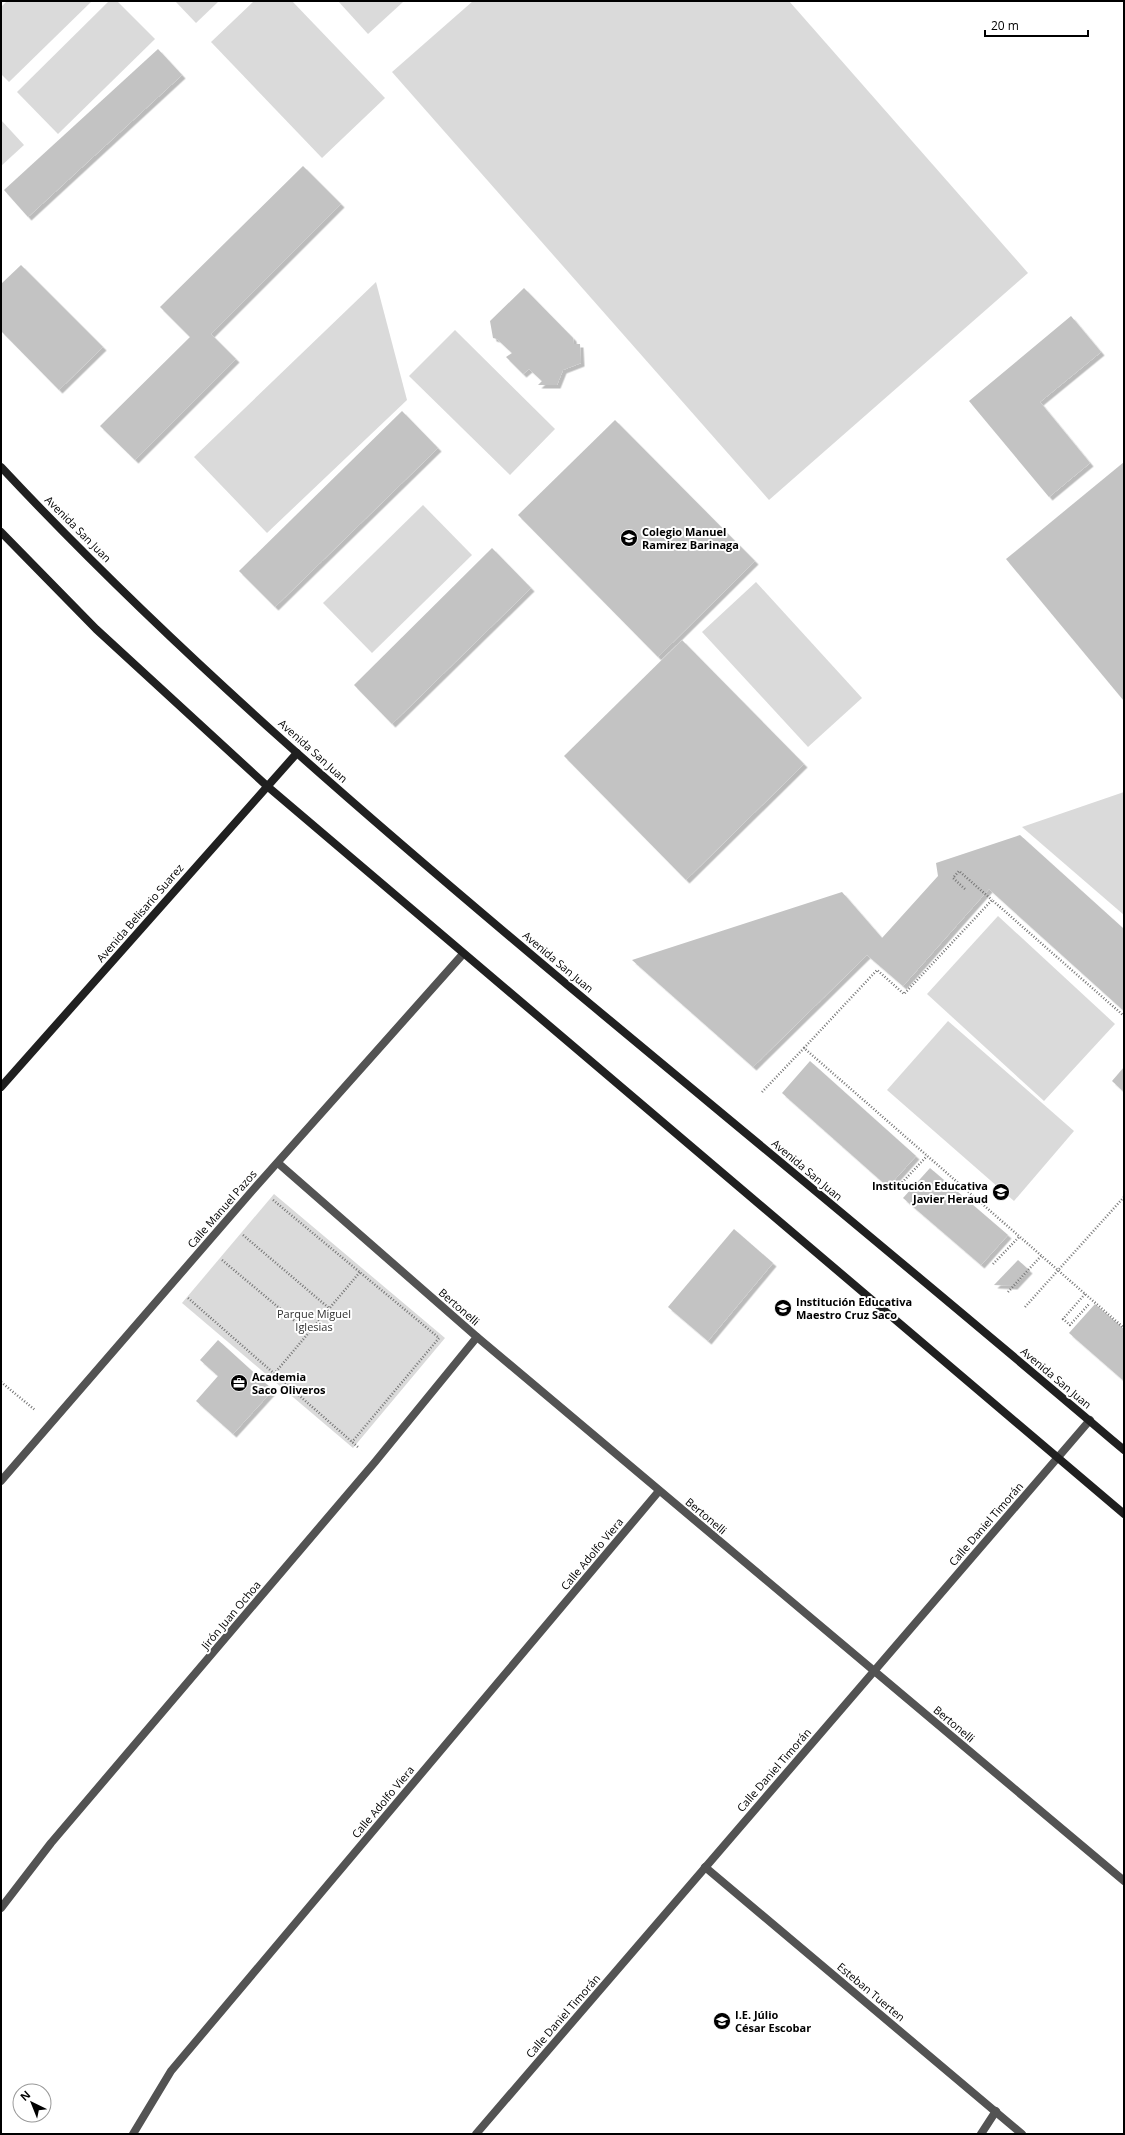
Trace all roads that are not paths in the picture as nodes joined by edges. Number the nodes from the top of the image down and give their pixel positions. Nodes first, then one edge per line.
1 (1, 467) edge
2 (1, 532) edge
3 (297, 752) junction
4 (267, 786) junction
5 (463, 954) junction
6 (1, 1087) edge
7 (278, 1162) junction
8 (477, 1337) junction
9 (1090, 1420) junction
10 (1124, 1450) edge
11 (1058, 1457) junction
12 (1, 1481) edge
13 (659, 1492) junction
14 (1124, 1514) edge
15 (874, 1672) junction
16 (705, 1867) junction
17 (1124, 1881) edge
18 (1, 1908) edge
19 (996, 2111) junction
20 (134, 2134) edge
21 (476, 2134) edge
22 (981, 2134) edge
23 (1022, 2134) edge

1 - 3 main road, Avenida San Juan
2 - 4 main road
3 - 4 main road, Avenida Belisario Suarez
3 - 9 main road, Avenida San Juan
4 - 5 main road
4 - 6 main road, Avenida Belisario Suarez
5 - 7 street, Calle Manuel Pazos
5 - 11 main road
7 - 8 street, Bertonelli
7 - 12 street, Calle Manuel Pazos
8 - 13 street, Bertonelli
8 - 18 street, Jirón Juan Ochoa
9 - 10 main road, Avenida San Juan
9 - 11 street, Calle Daniel Timorán
11 - 14 main road
11 - 15 street, Calle Daniel Timorán
13 - 15 street, Bertonelli
13 - 20 street, Calle Adolfo Viera
15 - 16 street, Calle Daniel Timorán
15 - 17 street, Bertonelli
16 - 19 street, Esteban Tuerten
16 - 21 street, Calle Daniel Timorán
19 - 22 street
19 - 23 street, Esteban Tuerten

